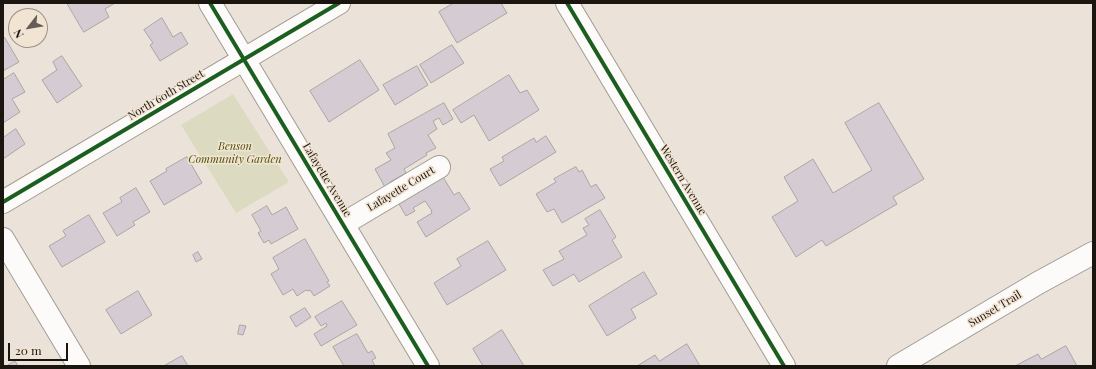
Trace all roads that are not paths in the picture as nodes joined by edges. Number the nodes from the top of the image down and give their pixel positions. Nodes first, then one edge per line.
1 (210, 3) edge
2 (339, 3) edge
3 (567, 3) edge
4 (244, 59) junction
5 (439, 166) dead end
6 (3, 202) edge
7 (343, 224) junction
8 (3, 239) edge
9 (1092, 252) edge
10 (79, 366) edge
11 (428, 366) edge
12 (784, 366) edge
13 (898, 366) edge

1 - 4 street, Lafayette Avenue
2 - 4 street, North 60th Street
3 - 12 street, Western Avenue
4 - 6 street, North 60th Street
4 - 7 street, Lafayette Avenue
5 - 7 street, Lafayette Court
7 - 11 street, Lafayette Avenue
8 - 10 street
9 - 13 street, Sunset Trail

